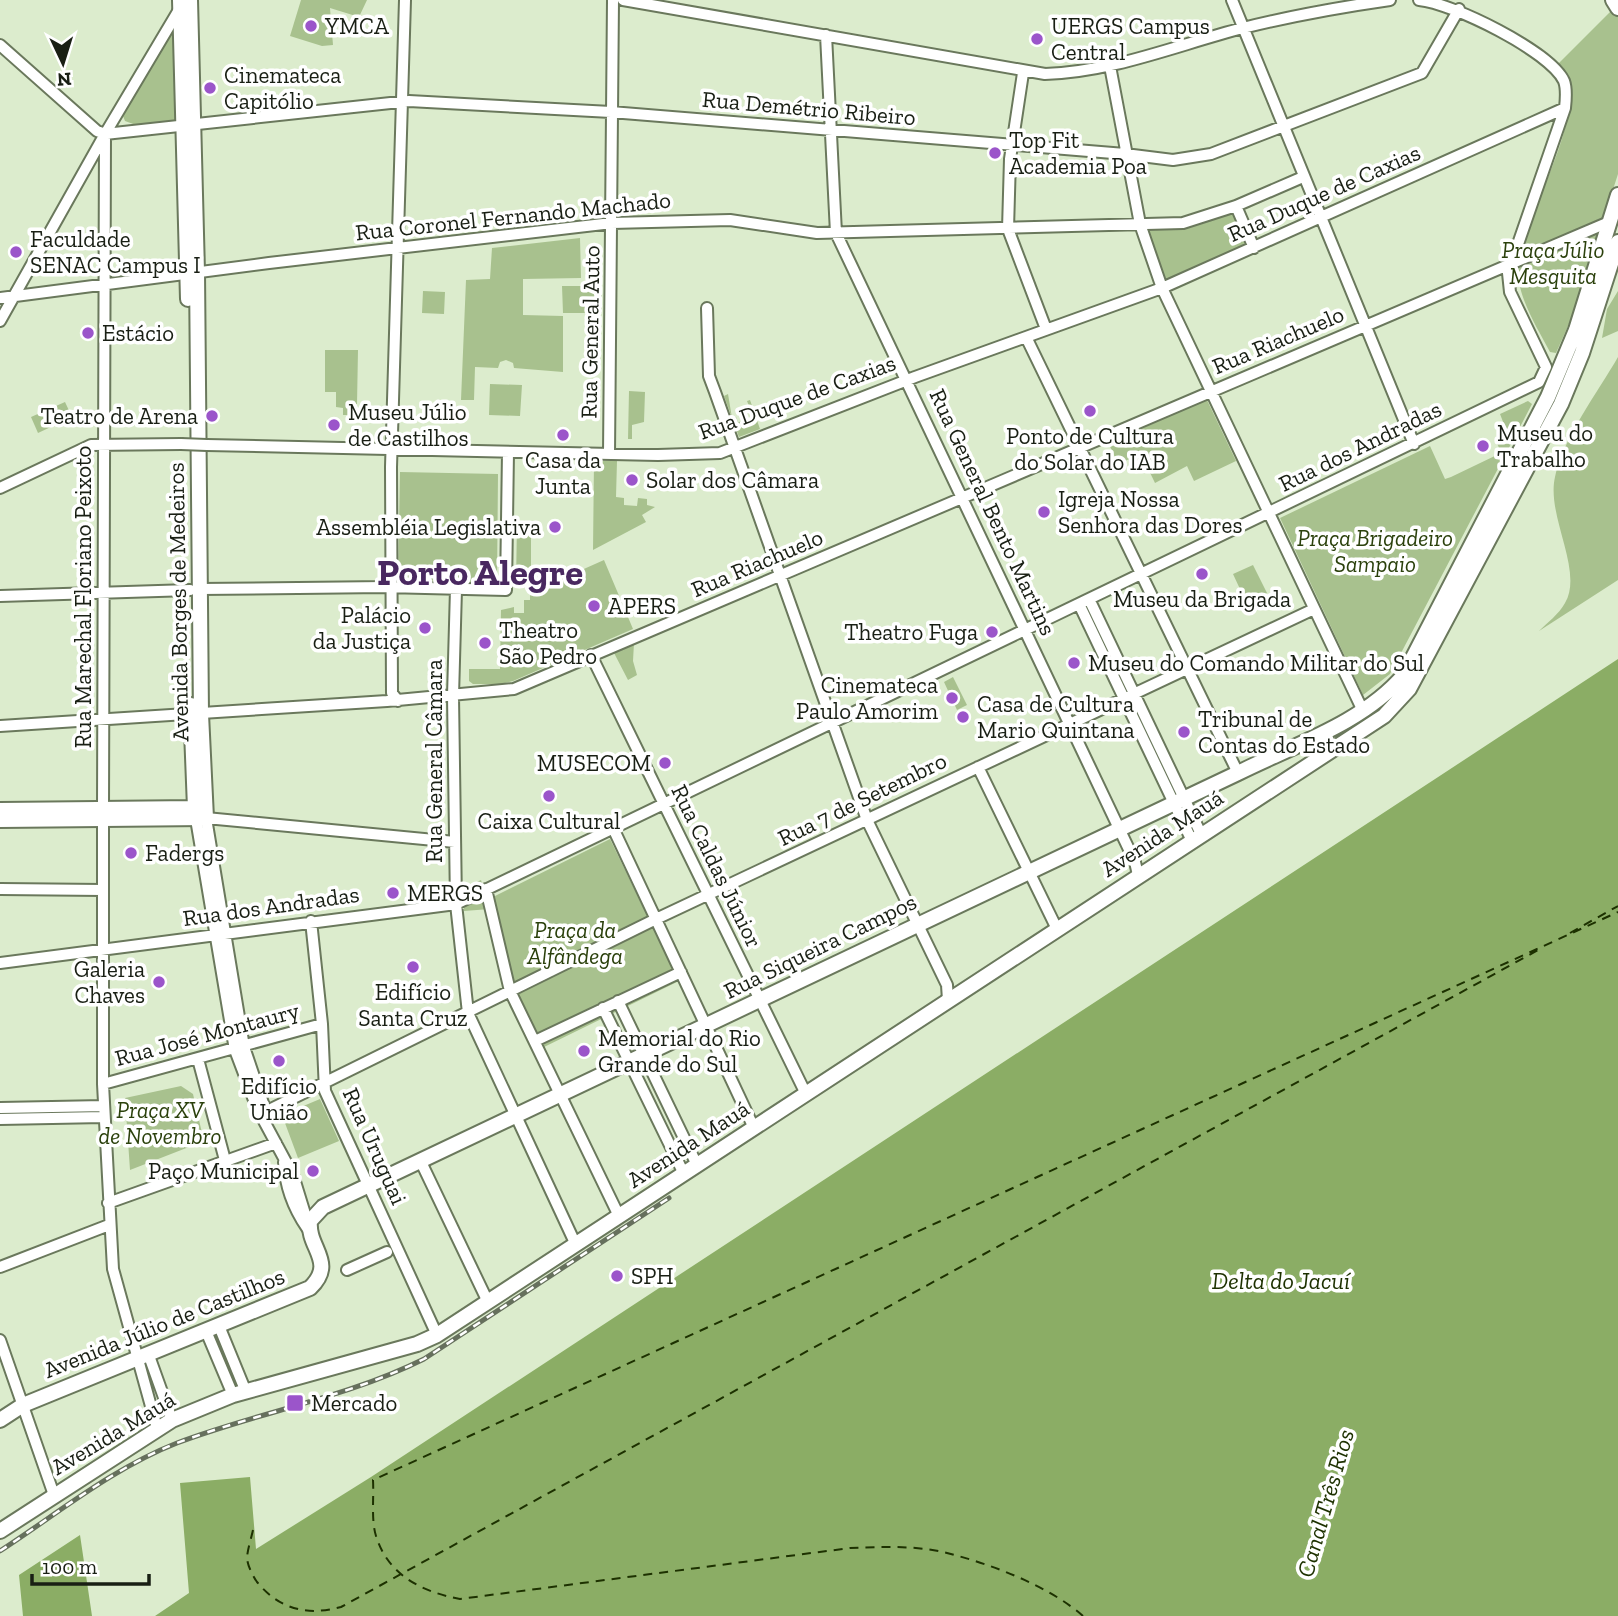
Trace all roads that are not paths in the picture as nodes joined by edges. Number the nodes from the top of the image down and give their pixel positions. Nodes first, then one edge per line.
1 (405, 0) edge
2 (612, 0) edge
3 (623, 0) edge
4 (708, 0) edge
5 (1231, 0) edge
6 (1390, 0) edge
7 (1419, 0) edge
8 (1614, 0) edge
9 (184, 3) edge
10 (699, 8) edge
11 (1618, 8) edge
12 (1460, 9) junction
13 (1243, 28) junction
14 (826, 35) junction
15 (0, 45) edge
16 (1110, 66) junction
17 (1023, 73) junction
18 (401, 101) junction
19 (1566, 108) junction
20 (119, 111) junction
21 (611, 112) junction
22 (190, 125) junction
23 (1282, 125) junction
24 (135, 130) junction
25 (830, 131) junction
26 (105, 134) junction
27 (1012, 144) junction
28 (1125, 154) junction
29 (1303, 177) junction
30 (1618, 195) edge
31 (1236, 206) junction
32 (1320, 218) junction
33 (1609, 222) junction
34 (612, 223) junction
35 (1140, 225) junction
36 (1008, 229) junction
37 (836, 233) junction
38 (1618, 242) edge
39 (397, 248) junction
40 (1254, 248) junction
41 (1509, 264) junction
42 (192, 272) junction
43 (1491, 274) junction
44 (105, 283) junction
45 (1162, 288) junction
46 (1510, 292) junction
47 (13, 296) junction
48 (0, 298) edge
49 (707, 308) dead end
50 (0, 321) edge
51 (1366, 326) junction
52 (1046, 329) junction
53 (1026, 337) junction
54 (907, 380) junction
55 (1210, 391) junction
56 (104, 443) junction
57 (1414, 444) junction
58 (736, 447) junction
59 (1077, 447) junction
60 (391, 450) junction
61 (508, 452) junction
62 (609, 454) junction
63 (0, 488) edge
64 (963, 497) junction
65 (1269, 514) junction
66 (1141, 574) junction
67 (782, 575) junction
68 (391, 587) junction
69 (195, 589) junction
70 (456, 589) junction
71 (103, 592) junction
72 (0, 596) edge
73 (1084, 601) junction
74 (1314, 609) junction
75 (1025, 630) junction
76 (591, 655) junction
77 (1187, 668) junction
78 (453, 696) junction
79 (1128, 696) junction
80 (398, 701) junction
81 (1363, 711) junction
82 (196, 714) junction
83 (103, 719) junction
84 (832, 723) junction
85 (1070, 723) junction
86 (0, 726) edge
87 (978, 767) junction
88 (1238, 773) junction
89 (1179, 800) junction
90 (663, 804) junction
91 (0, 810) edge
92 (103, 814) junction
93 (199, 815) junction
94 (0, 820) edge
95 (867, 820) junction
96 (613, 828) junction
97 (1119, 828) junction
98 (1196, 837) junction
99 (455, 842) junction
100 (1029, 872) junction
101 (1138, 875) junction
102 (0, 889) edge
103 (486, 889) junction
104 (103, 890) junction
105 (708, 896) junction
106 (456, 904) junction
107 (656, 919) junction
108 (311, 921) junction
109 (918, 925) junction
110 (1057, 929) junction
111 (219, 934) junction
112 (103, 950) junction
113 (0, 963) edge
114 (681, 972) junction
115 (510, 991) junction
116 (760, 1000) junction
117 (948, 1000) junction
118 (618, 1001) junction
119 (603, 1008) junction
120 (468, 1013) junction
121 (627, 1019) junction
122 (322, 1024) junction
123 (612, 1026) junction
124 (706, 1026) junction
125 (635, 1036) junction
126 (535, 1041) junction
127 (621, 1043) junction
128 (240, 1048) junction
129 (645, 1055) junction
130 (198, 1059) junction
131 (630, 1062) junction
132 (326, 1082) junction
133 (103, 1084) junction
134 (806, 1094) junction
135 (561, 1095) junction
136 (0, 1108) edge
137 (104, 1112) junction
138 (263, 1113) junction
139 (515, 1117) junction
140 (0, 1119) edge
141 (754, 1128) junction
142 (276, 1143) junction
143 (421, 1162) junction
144 (226, 1164) junction
145 (697, 1165) junction
146 (684, 1174) junction
147 (370, 1186) junction
148 (108, 1203) junction
149 (619, 1216) junction
150 (109, 1225) junction
151 (310, 1232) junction
152 (576, 1245) junction
153 (387, 1252) dead end
154 (0, 1267) edge
155 (346, 1270) dead end
156 (319, 1278) joint
157 (488, 1302) junction
158 (213, 1328) junction
159 (437, 1335) junction
160 (0, 1340) edge
161 (142, 1356) junction
162 (239, 1394) junction
163 (23, 1405) junction
164 (0, 1409) edge
165 (0, 1420) edge
166 (172, 1420) junction
167 (157, 1428) junction
168 (54, 1495) junction
169 (0, 1531) edge

1 - 18 street
2 - 21 street, Rua General Auto
3 - 10 street
4 - 10 street
5 - 13 street
6 - 13 street
7 - 12 street
8 - 11 main road
9 - 20 street
9 - 22 main road, Avenida Borges de Medeiros
10 - 14 street
12 - 19 street
12 - 23 street, Rua Demétrio Ribeiro
13 - 16 street
13 - 23 street
14 - 17 street
14 - 25 street, Rua General Bento Martins
15 - 26 street
16 - 17 street
16 - 28 street
17 - 27 street
18 - 21 street, Rua Demétrio Ribeiro
18 - 22 street, Rua Demétrio Ribeiro
18 - 39 street
19 - 32 street, Rua Duque de Caxias
19 - 41 street
20 - 24 street
20 - 26 street
21 - 25 street, Rua Demétrio Ribeiro
21 - 34 street, Rua General Auto
22 - 24 street, Rua Demétrio Ribeiro
22 - 42 main road, Avenida Borges de Medeiros
23 - 28 street, Rua Demétrio Ribeiro
23 - 29 street
24 - 26 street, Rua Demétrio Ribeiro
25 - 27 street, Rua Demétrio Ribeiro
25 - 37 street, Rua General Bento Martins
26 - 44 street, Rua Marechal Floriano Peixoto
26 - 47 street
27 - 28 street, Rua Demétrio Ribeiro
27 - 36 street
28 - 35 street
29 - 31 street, Rua Coronel Fernando Machado
29 - 32 street
30 - 33 main road, Rua Siqueira Campos
31 - 35 street, Rua Coronel Fernando Machado
31 - 40 street
32 - 40 street, Rua Duque de Caxias
32 - 51 street
33 - 41 street
33 - 81 main road, Rua Siqueira Campos
34 - 37 street, Rua Coronel Fernando Machado
34 - 39 street, Rua Coronel Fernando Machado
34 - 62 street, Rua General Auto
35 - 36 street, Rua Coronel Fernando Machado
35 - 45 street
36 - 37 street, Rua Coronel Fernando Machado
36 - 52 street
37 - 54 street, Rua General Bento Martins
38 - 98 main road, Avenida Mauá
39 - 42 street, Rua Coronel Fernando Machado
39 - 60 street
40 - 45 street, Rua Duque de Caxias
41 - 43 street, Rua Riachuelo
41 - 46 street
42 - 44 street, Rua Coronel Fernando Machado
42 - 69 main road, Avenida Borges de Medeiros
43 - 46 street
43 - 51 street, Rua Riachuelo
44 - 47 street, Rua Coronel Fernando Machado
44 - 56 street, Rua Marechal Floriano Peixoto
45 - 52 street, Rua Duque de Caxias
45 - 55 street
46 - 57 street, Rua dos Andradas
47 - 48 street, Rua Coronel Fernando Machado
47 - 50 street
49 - 58 street
51 - 55 street, Rua Riachuelo
51 - 57 street
52 - 53 street, Rua Duque de Caxias
53 - 54 street, Rua Duque de Caxias
53 - 59 street
54 - 58 street, Rua Duque de Caxias
54 - 64 street, Rua General Bento Martins
55 - 59 street, Rua Riachuelo
55 - 65 street
56 - 60 street, Rua Duque de Caxias, bridge
56 - 63 street, Rua Duque de Caxias
56 - 71 street, Rua Marechal Floriano Peixoto
57 - 65 street, Rua dos Andradas
58 - 62 street, Rua Duque de Caxias
58 - 67 street
59 - 64 street, Rua Riachuelo
59 - 66 street
60 - 61 street, Rua Duque de Caxias
60 - 68 street
61 - 62 street, Rua Duque de Caxias
61 - 70 street
64 - 67 street, Rua Riachuelo
64 - 75 street, Rua General Bento Martins
65 - 66 street, Rua dos Andradas
65 - 74 street
66 - 73 street, Rua dos Andradas
66 - 77 street
67 - 76 street, Rua Riachuelo
67 - 84 street
68 - 69 street
68 - 70 street
68 - 80 street
69 - 71 street
69 - 82 main road, Avenida Borges de Medeiros
70 - 78 street, Rua General Câmara
71 - 72 street
71 - 83 street, Rua Marechal Floriano Peixoto
73 - 75 street, Rua dos Andradas
73 - 79 street
74 - 77 street, Rua 7 de Setembro
74 - 81 street
75 - 84 street, Rua dos Andradas
75 - 85 street, Rua General Bento Martins
76 - 78 street, Rua Riachuelo
76 - 90 street, Rua Caldas Júnior
77 - 79 street, Rua 7 de Setembro
77 - 88 street
78 - 80 street, Rua Riachuelo
78 - 99 street, Rua General Câmara
79 - 85 street, Rua 7 de Setembro
79 - 89 street
80 - 82 street, Rua Riachuelo
81 - 88 main road, Rua Siqueira Campos
82 - 83 street, Rua Riachuelo
82 - 93 main road, Avenida Borges de Medeiros
83 - 86 street, Rua Riachuelo
83 - 92 street, Rua Marechal Floriano Peixoto
84 - 90 street, Rua dos Andradas
84 - 95 street
85 - 87 street, Rua 7 de Setembro
85 - 97 street, Rua General Bento Martins
87 - 95 street, Rua 7 de Setembro
87 - 100 street
88 - 89 main road, Rua Siqueira Campos
89 - 97 main road, Rua Siqueira Campos
89 - 98 street
90 - 96 street, Rua dos Andradas
90 - 105 street, Rua Caldas Júnior
91 - 92 main road
92 - 93 main road
92 - 94 main road
92 - 104 street, Rua Marechal Floriano Peixoto
93 - 99 street
93 - 111 street, Avenida Borges de Medeiros
95 - 105 street, Rua 7 de Setembro
95 - 109 street
96 - 103 street, Rua dos Andradas
96 - 107 street
97 - 100 main road, Rua Siqueira Campos
97 - 101 street, Rua General Bento Martins
98 - 101 main road, Avenida Mauá
99 - 106 street, Rua General Câmara
100 - 109 main road, Rua Siqueira Campos
100 - 110 street
101 - 110 main road, Avenida Mauá
102 - 104 street
103 - 106 street, Rua dos Andradas
103 - 115 street
104 - 112 street, Rua Marechal Floriano Peixoto
105 - 107 street, Rua 7 de Setembro
105 - 116 street, Rua Caldas Júnior
106 - 108 street, Rua dos Andradas
106 - 120 street, Rua General Câmara
107 - 114 street
107 - 115 street
108 - 111 street, Rua dos Andradas
108 - 122 street, Rua Uruguai
109 - 116 main road, Rua Siqueira Campos
109 - 117 street
110 - 117 main road, Avenida Mauá
111 - 112 street, Rua dos Andradas
111 - 128 street, Avenida Borges de Medeiros
112 - 113 street, Rua dos Andradas
112 - 133 street, Rua Marechal Floriano Peixoto
114 - 118 street
114 - 124 street
115 - 120 street
115 - 126 street
116 - 124 main road, Rua Siqueira Campos
116 - 134 street, Rua Caldas Júnior
117 - 134 main road, Avenida Mauá
118 - 119 street
118 - 121 street
119 - 123 street
119 - 126 street
120 - 132 street
120 - 139 street, Rua General Câmara
121 - 123 street
121 - 125 street
122 - 128 street, Rua José Montaury
122 - 132 street, Rua Uruguai
123 - 127 street
124 - 129 main road, Rua Siqueira Campos
124 - 141 street
125 - 127 street
125 - 129 street
126 - 135 street
127 - 131 street
128 - 130 street, Rua José Montaury
128 - 138 street, Avenida Borges de Medeiros
129 - 131 main road, Rua Siqueira Campos
129 - 145 street
130 - 133 street, Rua José Montaury
130 - 144 street
131 - 135 main road, Rua Siqueira Campos
131 - 146 street
132 - 138 street
132 - 147 street, Rua Uruguai
133 - 137 street, Rua Marechal Floriano Peixoto
134 - 141 main road, Avenida Mauá
135 - 139 main road, Rua Siqueira Campos
135 - 149 street
136 - 137 street
137 - 140 street
137 - 148 street
138 - 142 street, Avenida Borges de Medeiros
139 - 143 main road, Rua Siqueira Campos
139 - 152 street, Rua General Câmara
141 - 145 main road, Avenida Mauá
142 - 144 street
142 - 151 street, Avenida Borges de Medeiros
143 - 147 main road, Rua Siqueira Campos
143 - 157 street
144 - 148 street
145 - 146 main road, Avenida Mauá
146 - 149 main road, Avenida Mauá
147 - 151 main road, Rua Siqueira Campos
147 - 159 street, Rua Uruguai
148 - 150 street
149 - 152 main road, Avenida Mauá
150 - 154 street
150 - 161 street
151 - 156 main road, Avenida Borges de Medeiros
152 - 157 main road, Avenida Mauá
153 - 155 street
156 - 158 main road, Avenida Júlio de Castilhos
157 - 159 main road, Avenida Mauá
158 - 161 main road, Avenida Júlio de Castilhos
158 - 162 street
159 - 162 main road, Avenida Mauá
160 - 163 street
161 - 163 main road, Avenida Júlio de Castilhos
161 - 166 street
161 - 167 street
162 - 166 main road, Avenida Mauá
163 - 164 main road, Avenida Júlio de Castilhos
163 - 165 main road, Avenida Júlio de Castilhos
163 - 168 street
166 - 167 main road, Avenida Mauá
167 - 168 main road, Avenida Mauá
168 - 169 main road, Avenida Mauá

